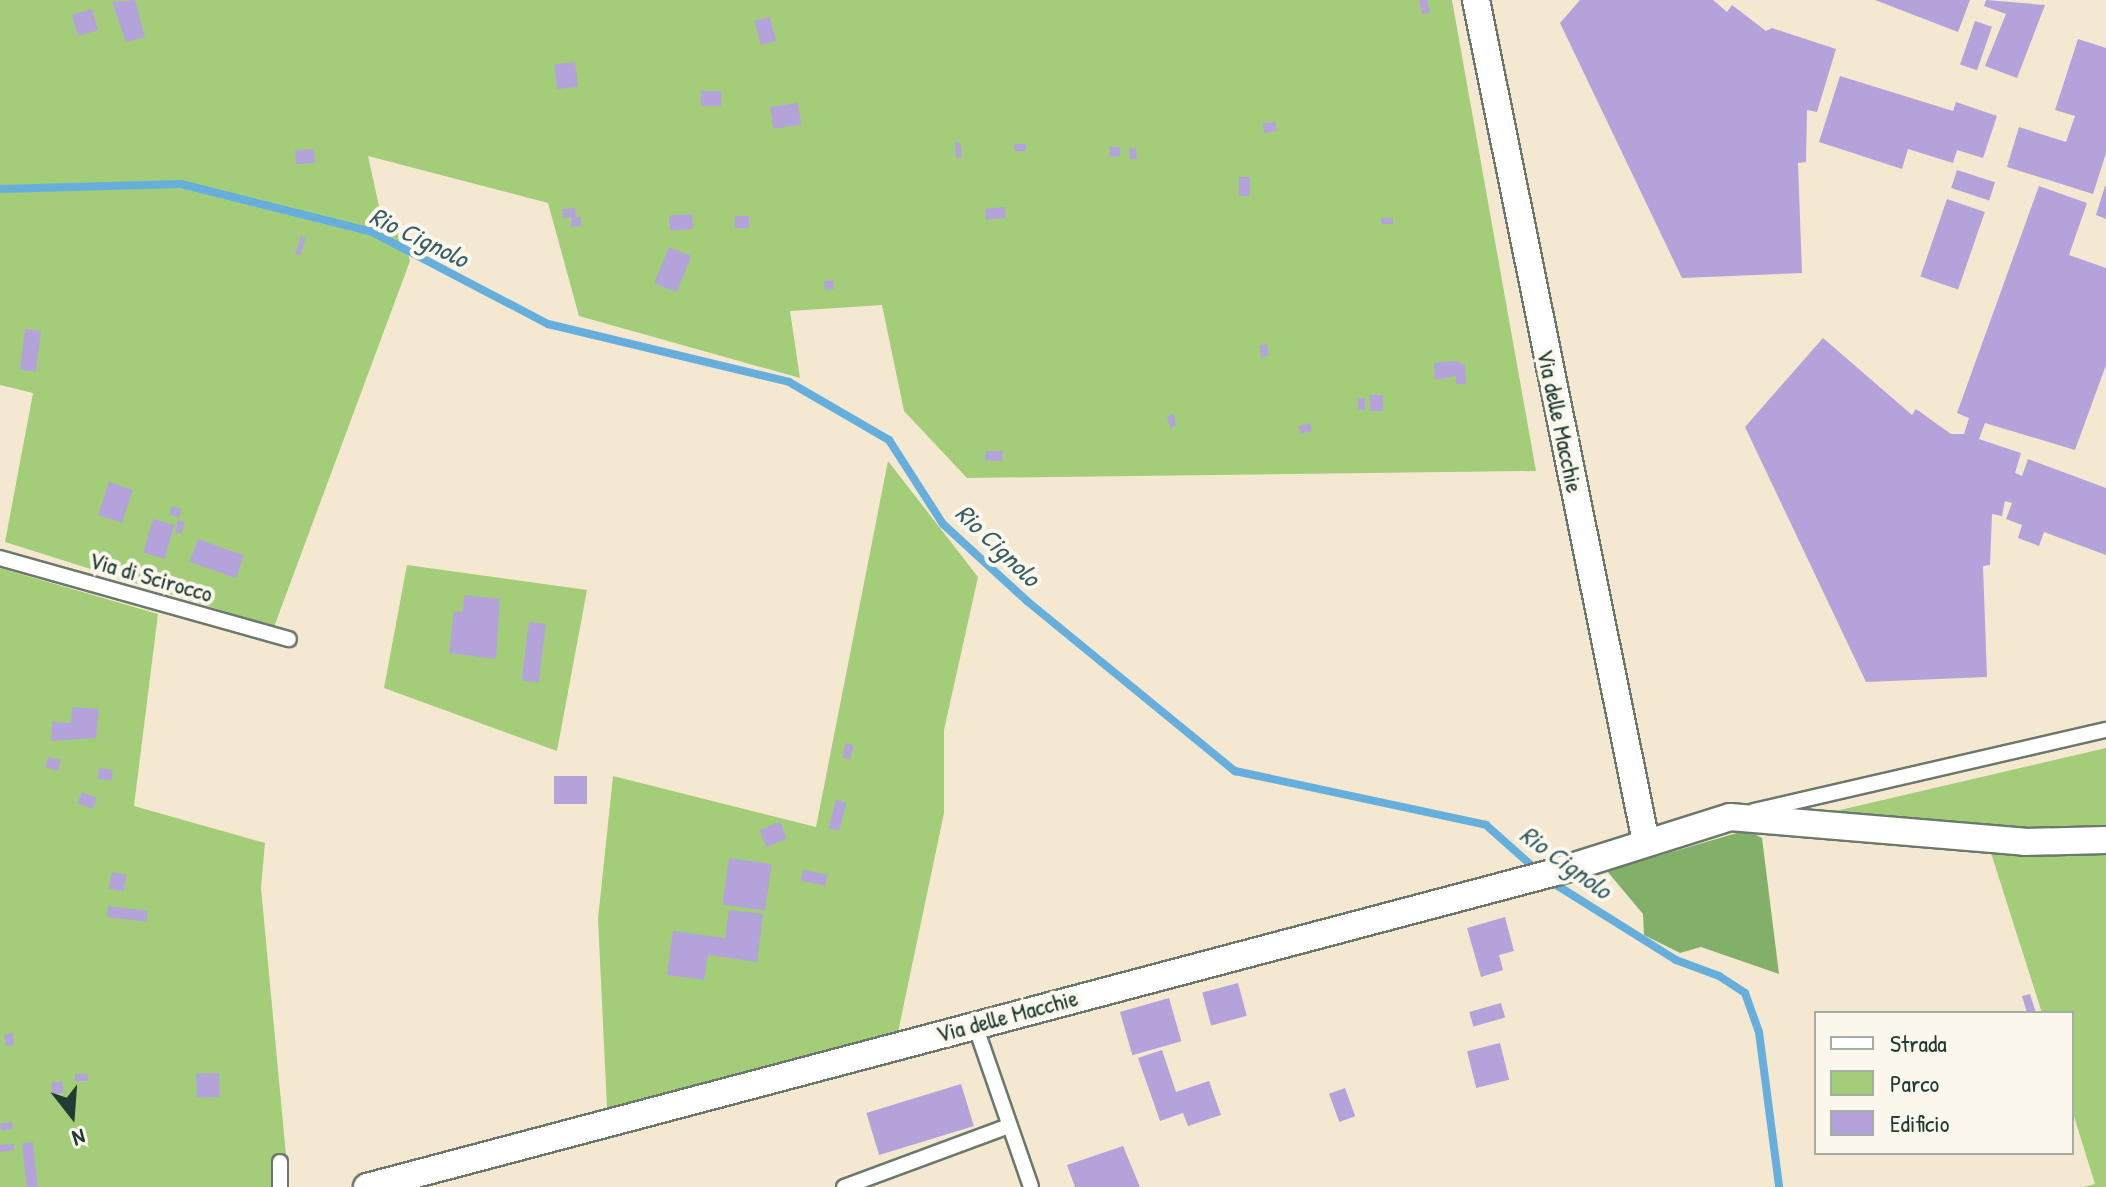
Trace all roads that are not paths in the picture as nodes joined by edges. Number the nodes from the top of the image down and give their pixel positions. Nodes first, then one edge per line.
1 (1476, 0) edge
2 (0, 558) edge
3 (289, 639) dead end
4 (2106, 730) edge
5 (1730, 817) junction
6 (2106, 840) edge
7 (1646, 842) junction
8 (975, 1025) junction
9 (1009, 1126) junction
10 (280, 1162) dead end
11 (280, 1187) edge
12 (367, 1187) edge
13 (844, 1187) edge
14 (1031, 1187) edge

1 - 7 street, Via delle Macchie
2 - 3 lane, Via di Scirocco
4 - 5 lane, Via delle Macchie
5 - 6 street, Via delle Macchie
5 - 7 street, Via delle Macchie
7 - 8 street, Via delle Macchie
8 - 9 lane
8 - 12 street, Via delle Macchie
9 - 13 lane
9 - 14 lane
10 - 11 lane

